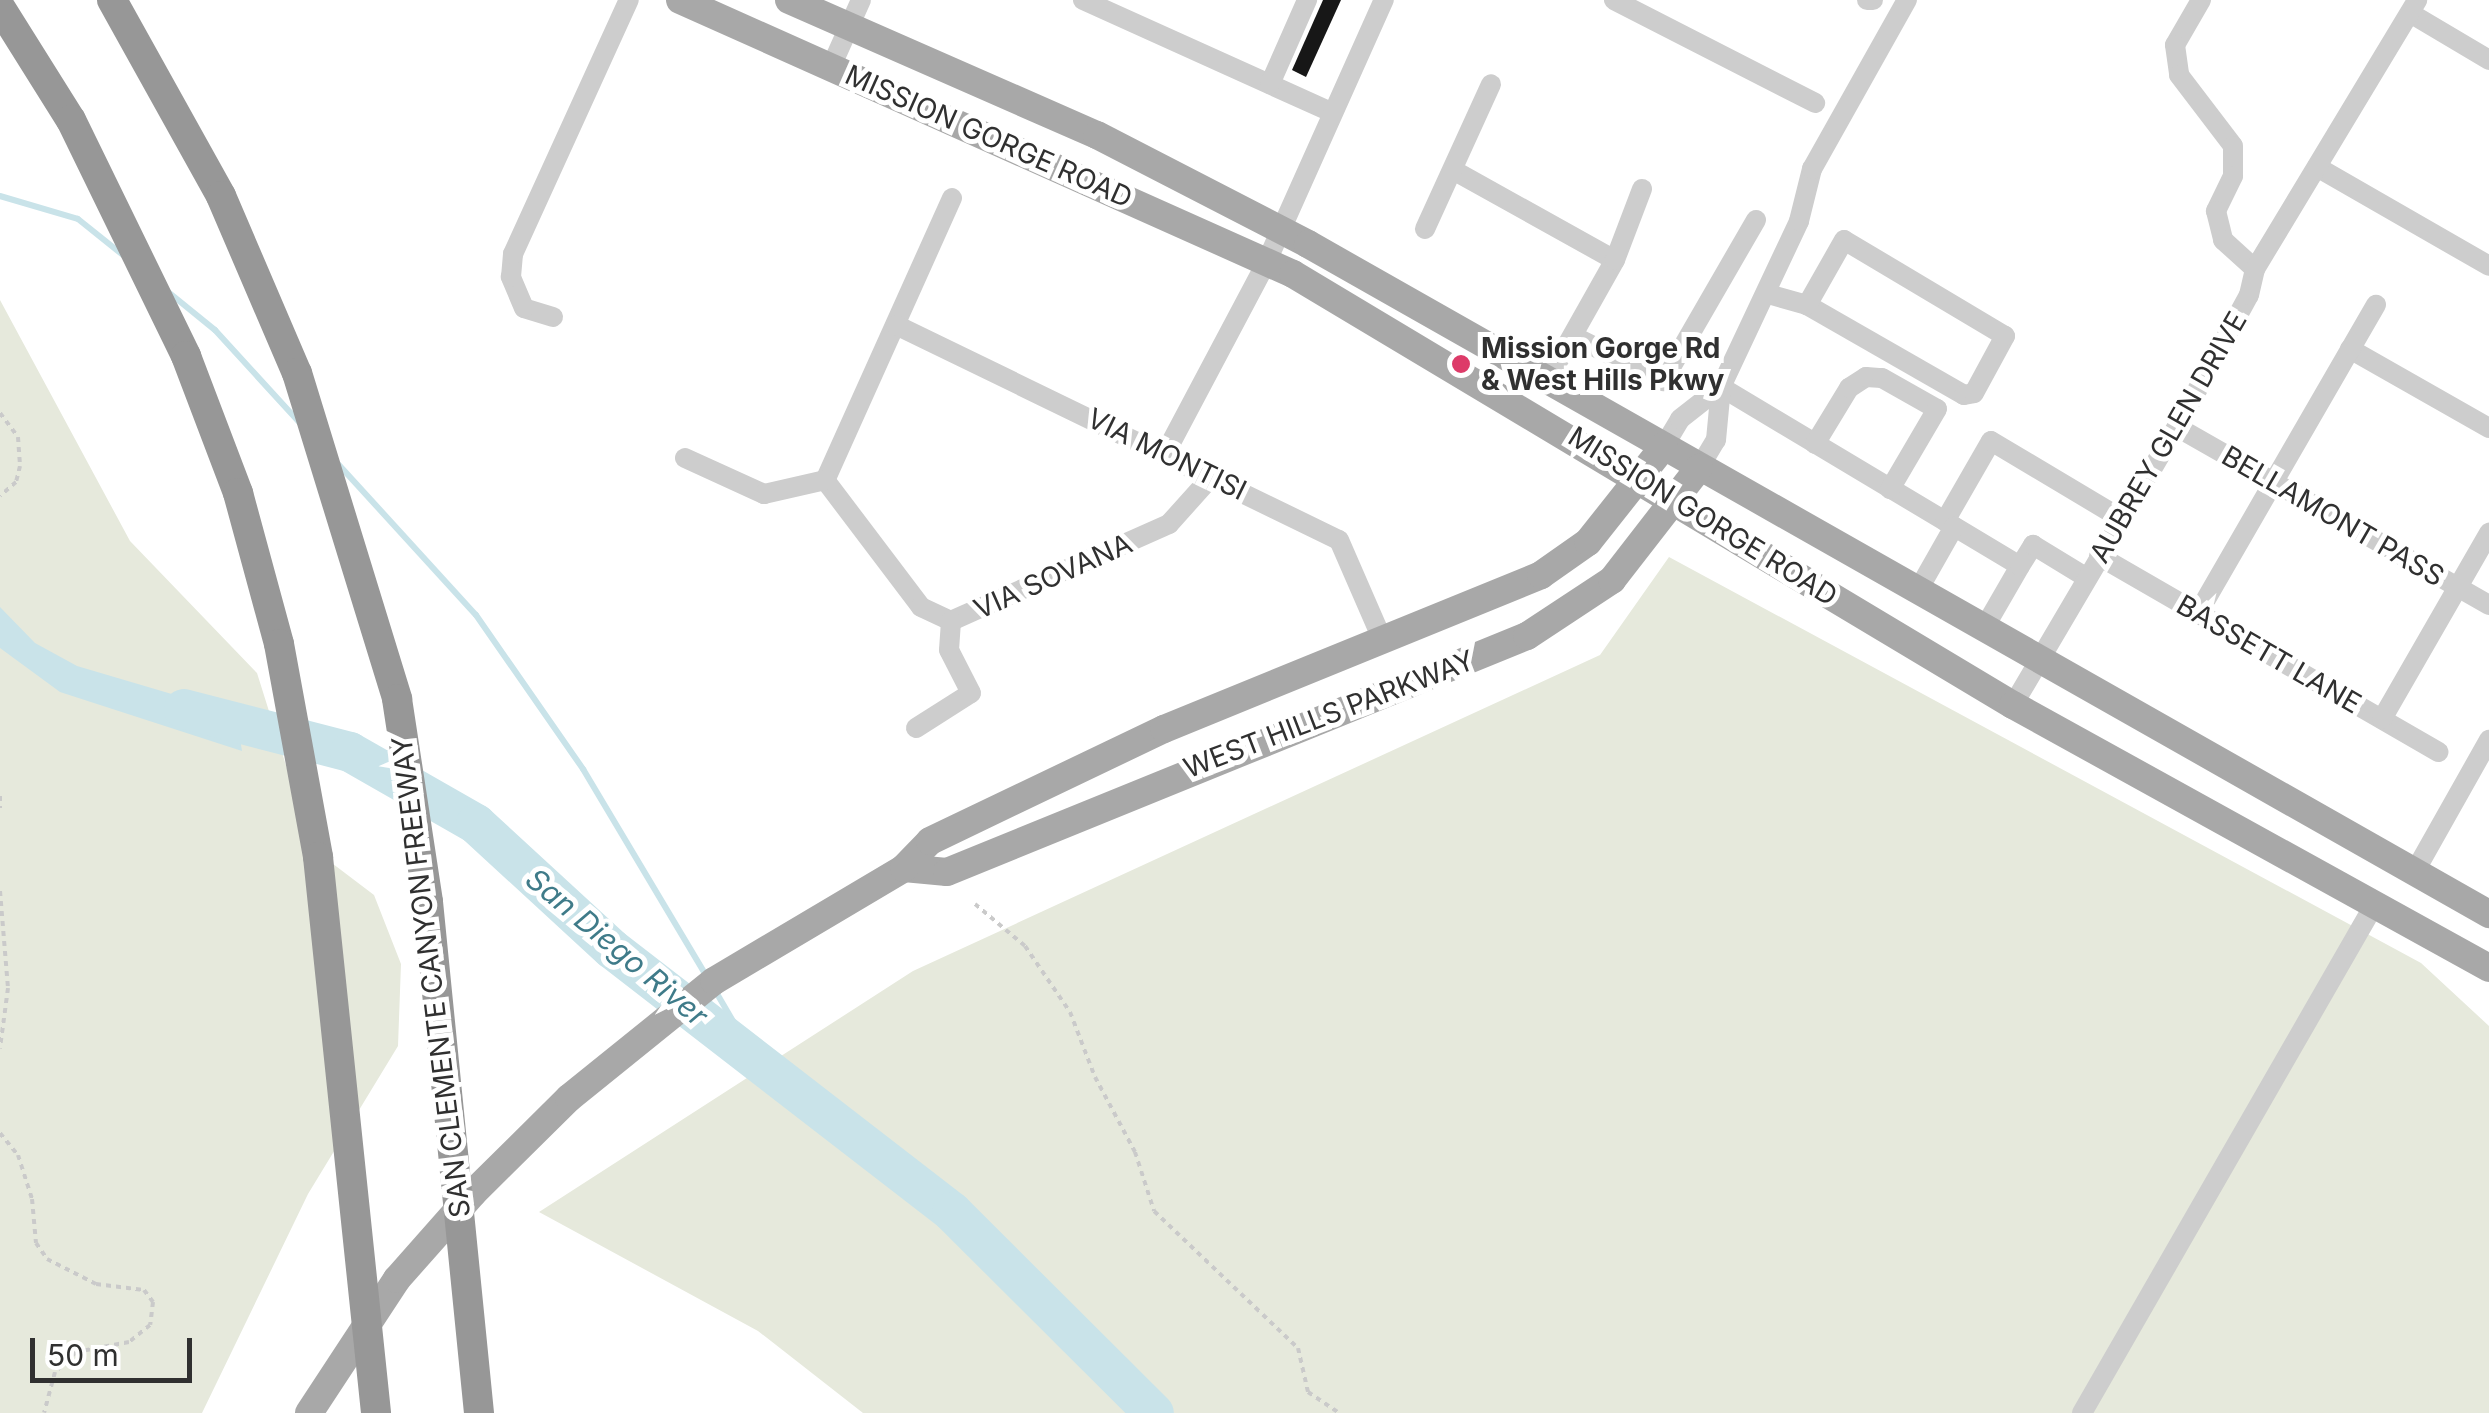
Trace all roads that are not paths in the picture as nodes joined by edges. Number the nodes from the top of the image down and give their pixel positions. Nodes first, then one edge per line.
1 (112, 0) edge
2 (629, 0) edge
3 (680, 0) edge
4 (790, 0) edge
5 (861, 0) edge
6 (1083, 0) edge
7 (1307, 0) edge
8 (1384, 0) edge
9 (1614, 0) edge
10 (1907, 0) edge
11 (2202, 0) edge
12 (0, 6) edge
13 (2413, 6) edge
14 (849, 26) junction
15 (2489, 60) edge
16 (832, 68) junction
17 (1270, 84) junction
18 (1491, 84) dead end
19 (1815, 103) dead end
20 (1333, 112) junction
21 (2317, 168) junction
22 (1453, 170) junction
23 (1642, 189) dead end
24 (952, 198) dead end
25 (1756, 220) dead end
26 (1426, 229) dead end
27 (1281, 230) junction
28 (1616, 260) junction
29 (1267, 261) junction
30 (2489, 266) edge
31 (2255, 269) junction
32 (1768, 294) junction
33 (1807, 305) junction
34 (2376, 305) dead end
35 (553, 317) dead end
36 (896, 325) junction
37 (1573, 336) junction
38 (2350, 349) junction
39 (1549, 377) junction
40 (1721, 388) junction
41 (2486, 419) edge
42 (2177, 427) junction
43 (1815, 444) junction
44 (1664, 446) junction
45 (1166, 452) junction
46 (685, 458) dead end
47 (1699, 468) junction
48 (1213, 475) junction
49 (824, 480) junction
50 (1640, 480) junction
51 (2274, 481) junction
52 (1890, 489) junction
53 (1676, 503) junction
54 (2120, 518) junction
55 (1949, 524) junction
56 (2489, 533) edge
57 (2099, 556) junction
58 (2020, 566) junction
59 (2087, 578) junction
60 (2458, 587) junction
61 (1917, 592) junction
62 (2489, 605) edge
63 (2198, 613) junction
64 (951, 620) junction
65 (1983, 630) junction
66 (1382, 639) junction
67 (2039, 661) junction
68 (2013, 705) junction
69 (2382, 719) junction
70 (916, 728) dead end
71 (2489, 740) edge
72 (2439, 752) dead end
73 (904, 868) junction
74 (2414, 873) junction
75 (2373, 907) junction
76 (2489, 914) edge
77 (2489, 968) edge
78 (309, 1413) edge
79 (376, 1413) edge
80 (479, 1413) edge
81 (2082, 1413) edge

1 - 80 highway, SAN CLEMENTE CANYON FREEWAY, bridge
2 - 35 street
3 - 16 main road, MISSION GORGE ROAD
4 - 14 main road, MISSION GORGE ROAD
5 - 14 street
6 - 17 street
7 - 17 street
8 - 20 street
9 - 19 street
10 - 32 street
11 - 31 street
12 - 79 highway, bridge
13 - 15 street
13 - 21 street, AUBREY GLEN DRIVE
14 - 16 street
14 - 27 main road, MISSION GORGE ROAD
16 - 29 main road, MISSION GORGE ROAD
17 - 20 street
18 - 22 street
20 - 27 street
21 - 30 street
21 - 31 street, AUBREY GLEN DRIVE
22 - 26 street
22 - 28 street
23 - 28 street
24 - 36 street
25 - 37 street
27 - 29 street
27 - 39 main road, MISSION GORGE ROAD
28 - 37 street
29 - 45 street
29 - 50 main road, MISSION GORGE ROAD
31 - 42 street, AUBREY GLEN DRIVE
32 - 33 street
32 - 40 street
33 - 33 street
34 - 38 street
36 - 45 street, VIA MONTISI
36 - 49 street
37 - 39 street
38 - 41 street
38 - 51 street
39 - 44 main road, MISSION GORGE ROAD
40 - 43 street
40 - 44 street
40 - 47 street
42 - 51 street, BELLAMONT PASS
42 - 54 street, AUBREY GLEN DRIVE
43 - 52 street
43 - 52 street
44 - 47 main road, MISSION GORGE ROAD
44 - 50 main road, WEST HILLS PARKWAY
45 - 48 street, VIA MONTISI
46 - 49 street
47 - 53 main road, WEST HILLS PARKWAY
47 - 61 main road, MISSION GORGE ROAD
48 - 64 street, VIA SOVANA
48 - 66 street, VIA MONTISI
49 - 64 street, VIA SOVANA
50 - 53 main road, MISSION GORGE ROAD
50 - 66 main road, WEST HILLS PARKWAY
51 - 60 street, BELLAMONT PASS
51 - 63 street
52 - 55 street
53 - 68 main road, MISSION GORGE ROAD
53 - 73 main road, WEST HILLS PARKWAY
54 - 55 street
54 - 57 street, AUBREY GLEN DRIVE
55 - 58 street
55 - 61 street
56 - 60 street
57 - 59 street, AUBREY GLEN DRIVE
57 - 63 street, BASSETT LANE
58 - 59 street
58 - 65 street
59 - 67 street, AUBREY GLEN DRIVE
60 - 62 street, BELLAMONT PASS
60 - 69 street
61 - 65 main road, MISSION GORGE ROAD
63 - 69 street, BASSETT LANE
64 - 70 street
65 - 67 main road, MISSION GORGE ROAD
66 - 73 main road, WEST HILLS PARKWAY
67 - 68 street, AUBREY GLEN DRIVE
67 - 74 main road, MISSION GORGE ROAD
68 - 75 main road, MISSION GORGE ROAD
69 - 72 street, BASSETT LANE
71 - 74 street
73 - 78 main road, WEST HILLS PARKWAY
74 - 76 main road, MISSION GORGE ROAD
75 - 77 main road, MISSION GORGE ROAD
75 - 81 street

